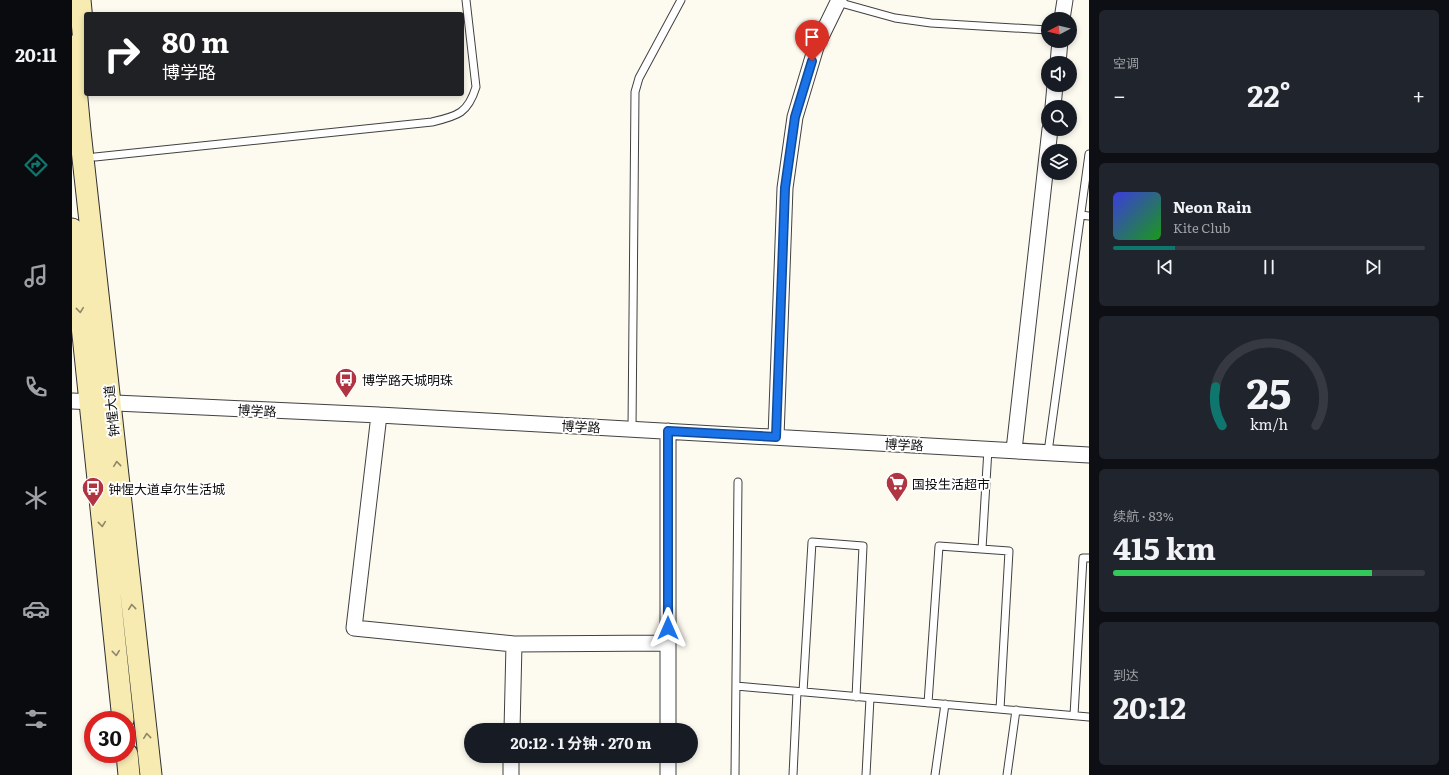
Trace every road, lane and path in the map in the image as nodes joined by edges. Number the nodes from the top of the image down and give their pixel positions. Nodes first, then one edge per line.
1 (80, 0) edge
2 (466, 0) edge
3 (681, 0) edge
4 (1064, 0) edge
5 (838, 1) edge
6 (1063, 12) edge
7 (1041, 30) edge
8 (84, 42) edge
9 (72, 46) edge
10 (89, 96) edge
11 (1049, 136) edge
12 (1089, 154) edge
13 (95, 157) junction
14 (1081, 215) junction
15 (1089, 216) edge
16 (72, 229) edge
17 (72, 353) edge
18 (81, 401) edge
19 (110, 403) junction
20 (379, 415) junction
21 (632, 429) junction
22 (668, 431) junction
23 (776, 437) junction
24 (988, 449) junction
25 (1014, 450) junction
26 (1048, 452) junction
27 (1089, 454) edge
28 (738, 482) dead end
29 (982, 549) junction
30 (1089, 558) edge
31 (668, 643) junction
32 (514, 644) junction
33 (736, 686) junction
34 (800, 692) junction
35 (856, 697) junction
36 (870, 698) junction
37 (928, 703) junction
38 (945, 704) junction
39 (1000, 709) junction
40 (1016, 710) junction
41 (122, 711) edge
42 (1074, 715) junction
43 (1089, 717) edge
44 (512, 723) edge
45 (668, 723) edge
46 (128, 763) edge
47 (511, 763) edge
48 (668, 763) edge
49 (129, 775) edge
50 (151, 775) edge
51 (510, 775) edge
52 (668, 775) edge
53 (735, 775) edge
54 (793, 775) edge
55 (866, 775) edge
56 (935, 775) edge
57 (1007, 775) edge

1 - 8 main road
2 - 13 lane
3 - 21 lane
4 - 6 street
5 - 7 lane
5 - 23 street
9 - 19 main road, 钟惺大道
10 - 13 main road
11 - 25 street
12 - 14 lane
13 - 19 main road
14 - 15 lane
14 - 26 lane
16 -> 18 main road, 钟惺大道
17 - 18 main road
18 - 19 street, 博学路
18 -> 41 main road, 钟惺大道
19 - 20 street, 博学路
50 -> 19 main road, 钟惺大道
20 - 21 street, 博学路
20 - 32 street
21 - 22 street, 博学路
22 - 23 street, 博学路
22 - 31 street
23 - 24 street, 博学路
24 - 25 street, 博学路
24 - 29 lane
25 - 26 street, 博学路
26 - 27 street, 博学路
28 - 33 lane
29 - 37 lane
29 - 39 lane
30 - 42 lane
31 - 32 street
31 - 45 street
32 - 44 street
33 - 34 lane
33 - 53 lane
34 - 35 lane
34 - 35 lane
34 - 54 lane
35 - 36 lane
36 - 37 lane
36 - 55 lane
37 - 38 lane
38 - 39 lane
38 - 56 lane
39 - 40 lane
40 - 42 lane
40 - 57 lane
42 - 43 lane
46 - 49 main road
47 - 51 street
48 - 52 street

